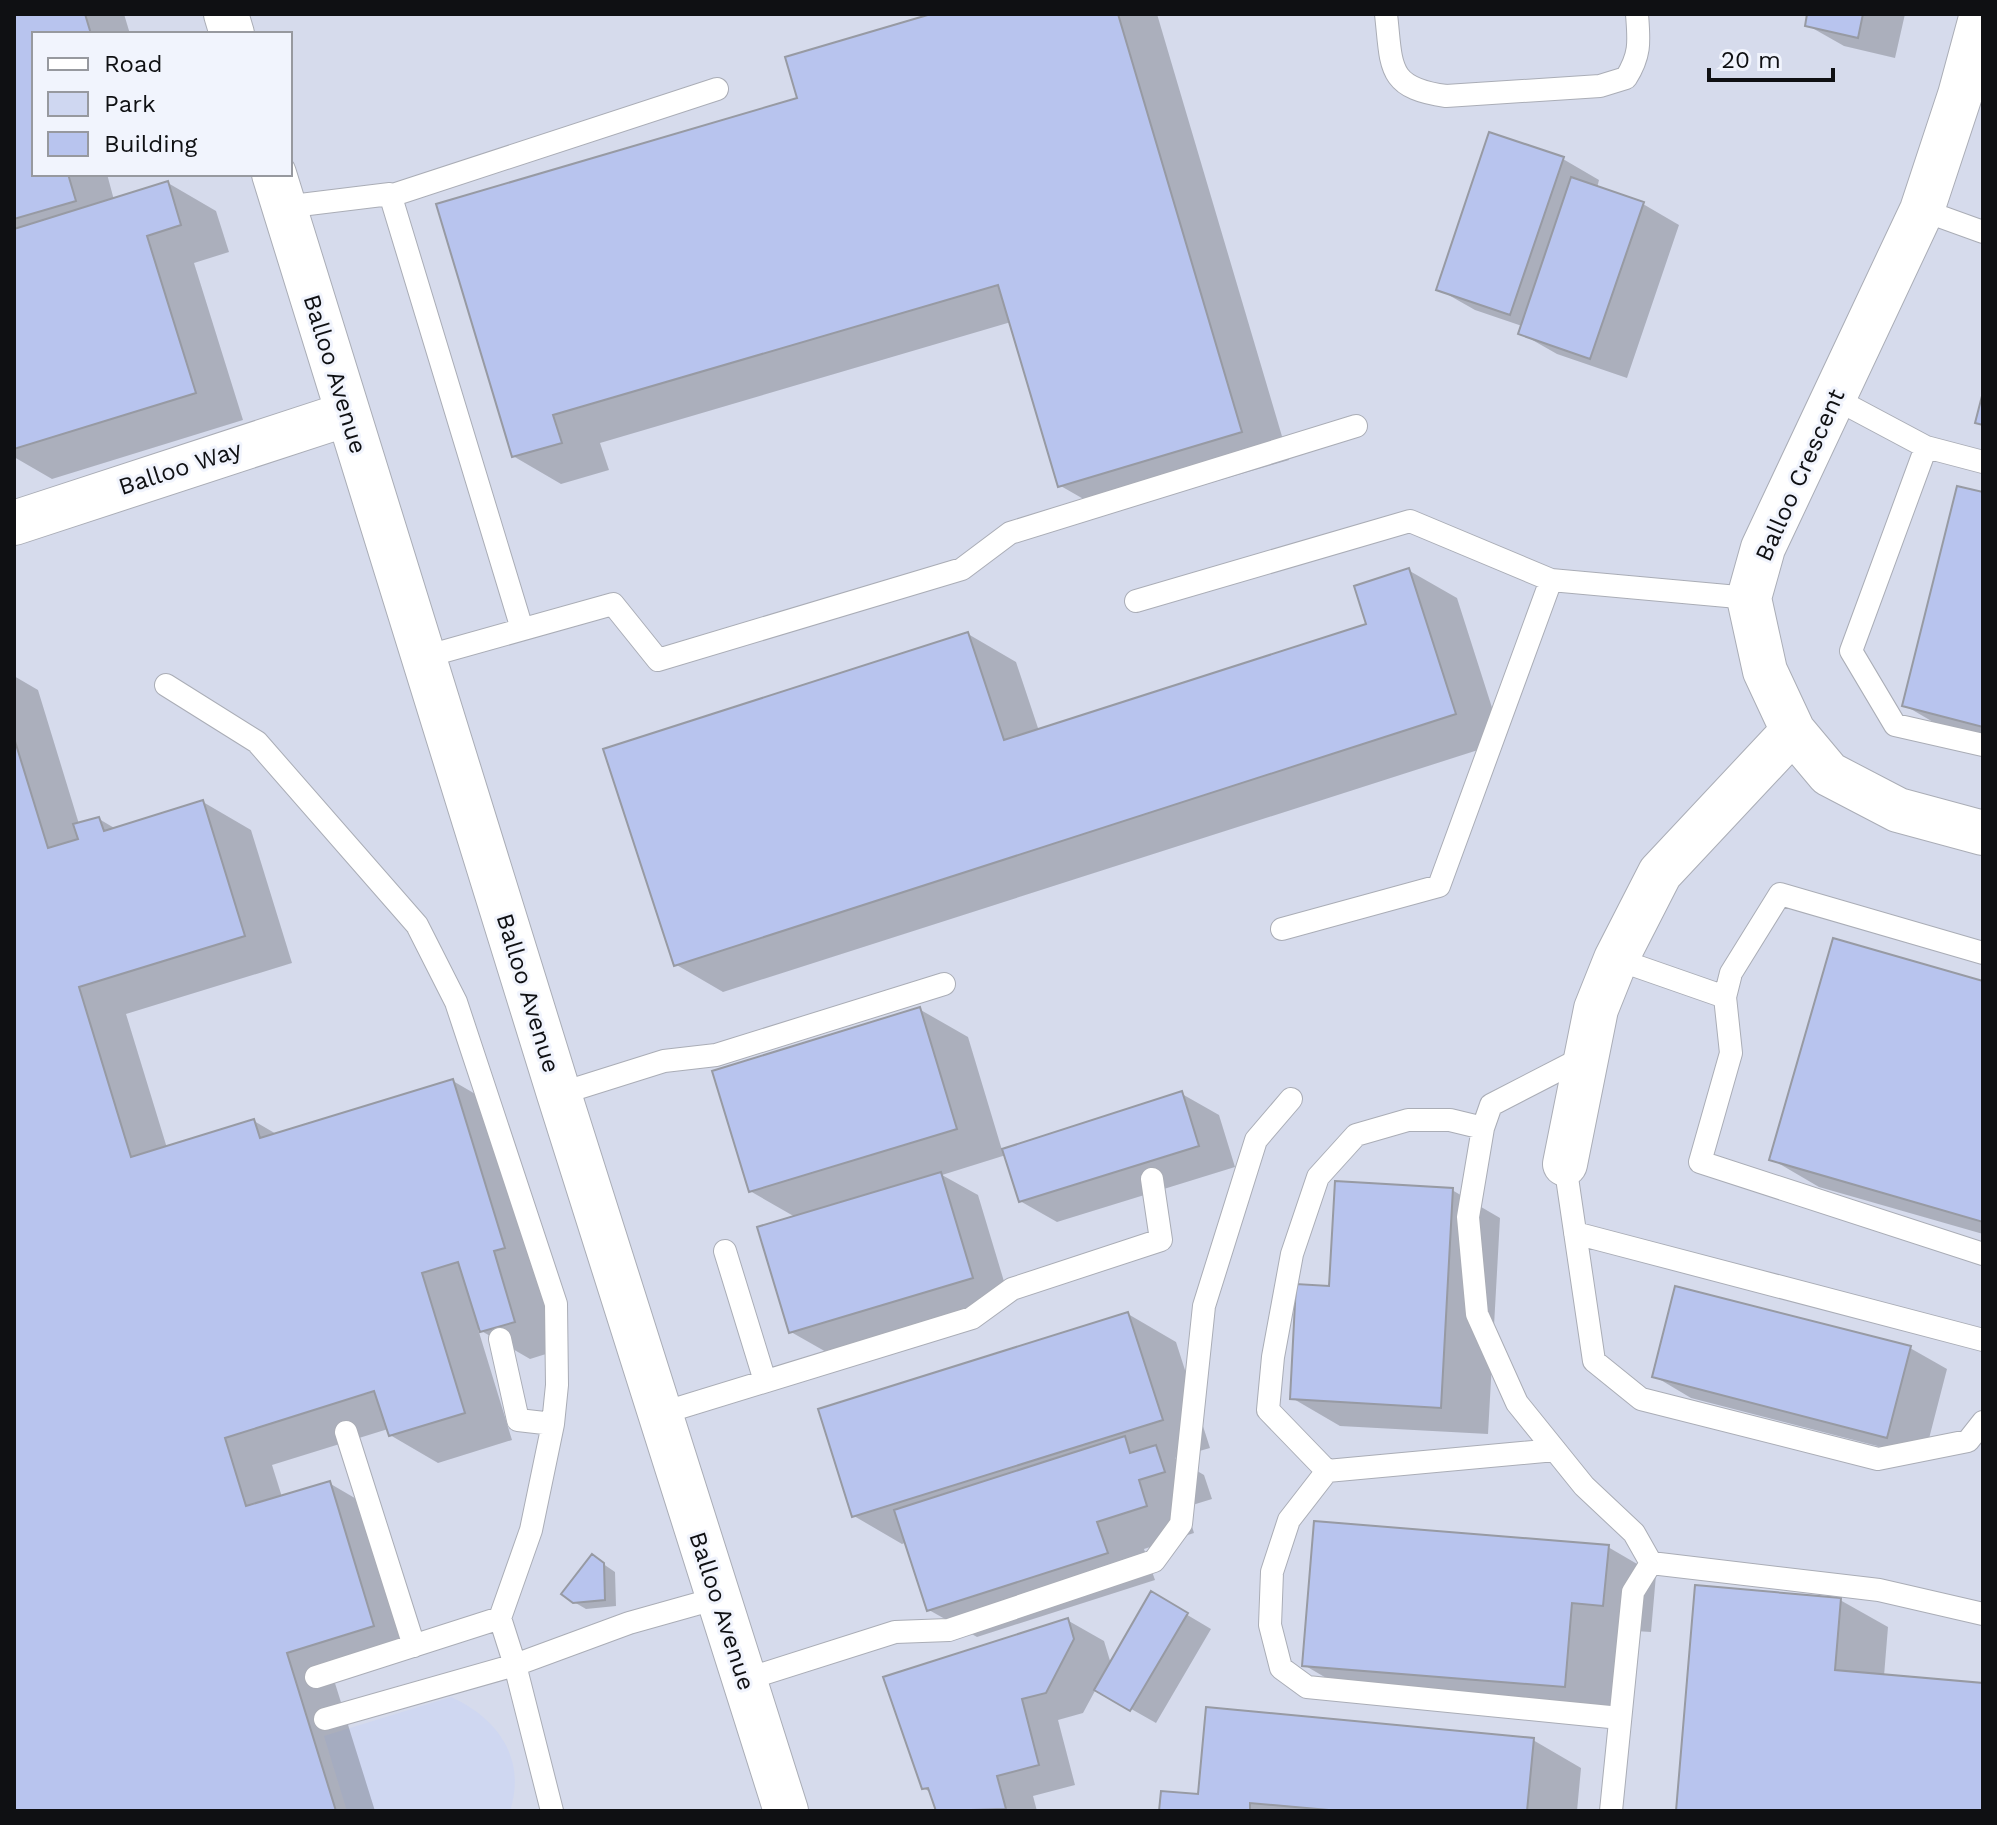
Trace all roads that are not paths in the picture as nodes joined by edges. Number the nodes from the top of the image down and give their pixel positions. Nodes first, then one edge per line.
1 (1386, 14) edge
2 (1637, 14) edge
3 (1981, 24) edge
4 (717, 89) dead end
5 (279, 190) edge
6 (390, 196) junction
7 (1922, 210) junction
8 (1983, 232) edge
9 (1834, 398) junction
10 (347, 414) junction
11 (1356, 426) dead end
12 (1926, 447) junction
13 (1983, 462) edge
14 (14, 523) edge
15 (1551, 580) junction
16 (1749, 598) junction
17 (1136, 601) dead end
18 (522, 629) junction
19 (424, 657) junction
20 (166, 685) dead end
21 (1793, 731) junction
22 (1983, 745) edge
23 (1983, 833) edge
24 (1282, 929) dead end
25 (1983, 953) edge
26 (1616, 959) junction
27 (944, 984) dead end
28 (1725, 997) junction
29 (1587, 1056) junction
30 (559, 1094) junction
31 (1291, 1099) dead end
32 (1483, 1128) junction
33 (1565, 1164) joint
34 (1152, 1179) dead end
35 (1575, 1233) junction
36 (725, 1251) dead end
37 (1983, 1254) edge
38 (500, 1339) dead end
39 (1983, 1340) edge
40 (765, 1381) junction
41 (659, 1414) junction
42 (1983, 1422) edge
43 (553, 1424) junction
44 (346, 1432) dead end
45 (1555, 1450) junction
46 (1327, 1471) junction
47 (1651, 1563) junction
48 (718, 1598) junction
49 (1983, 1614) edge
50 (500, 1618) junction
51 (414, 1646) junction
52 (515, 1665) junction
53 (316, 1677) dead end
54 (744, 1680) junction
55 (1620, 1718) junction
56 (325, 1719) dead end
57 (552, 1811) edge
58 (786, 1811) edge
59 (1611, 1811) edge

1 - 2 lane
3 - 7 street, Balloo Crescent
4 - 6 lane
5 - 6 lane
5 - 10 street, Balloo Avenue
6 - 18 lane
7 - 8 lane
7 - 9 street, Balloo Crescent
9 - 12 lane
9 - 16 street, Balloo Crescent
10 - 14 street, Balloo Way
10 - 19 street, Balloo Avenue
11 - 18 lane
12 - 13 lane
12 - 22 lane
15 - 16 lane
15 - 17 lane
15 - 24 lane
16 - 21 street, Balloo Crescent
18 - 19 lane
19 - 30 street, Balloo Avenue
20 - 43 lane
21 - 23 street, Balloo Crescent
21 - 26 street
25 - 28 lane
26 - 28 lane
26 - 29 street
27 - 30 lane
28 - 37 lane
29 - 32 lane
29 - 33 street
30 - 41 street, Balloo Avenue
31 - 54 lane
32 - 45 lane
32 - 46 lane
33 - 35 lane
34 - 40 lane
35 - 39 lane
35 - 42 lane
36 - 40 lane
38 - 43 lane
40 - 41 lane
41 - 48 street, Balloo Avenue
43 - 50 lane
44 - 51 lane
45 - 46 lane
45 - 47 lane
46 - 55 lane
47 - 49 lane
47 - 55 lane
48 - 52 lane
48 - 54 street, Balloo Avenue
50 - 51 lane
50 - 52 lane
51 - 53 lane
52 - 56 lane
52 - 57 lane
54 - 58 street, Balloo Avenue
55 - 59 lane

